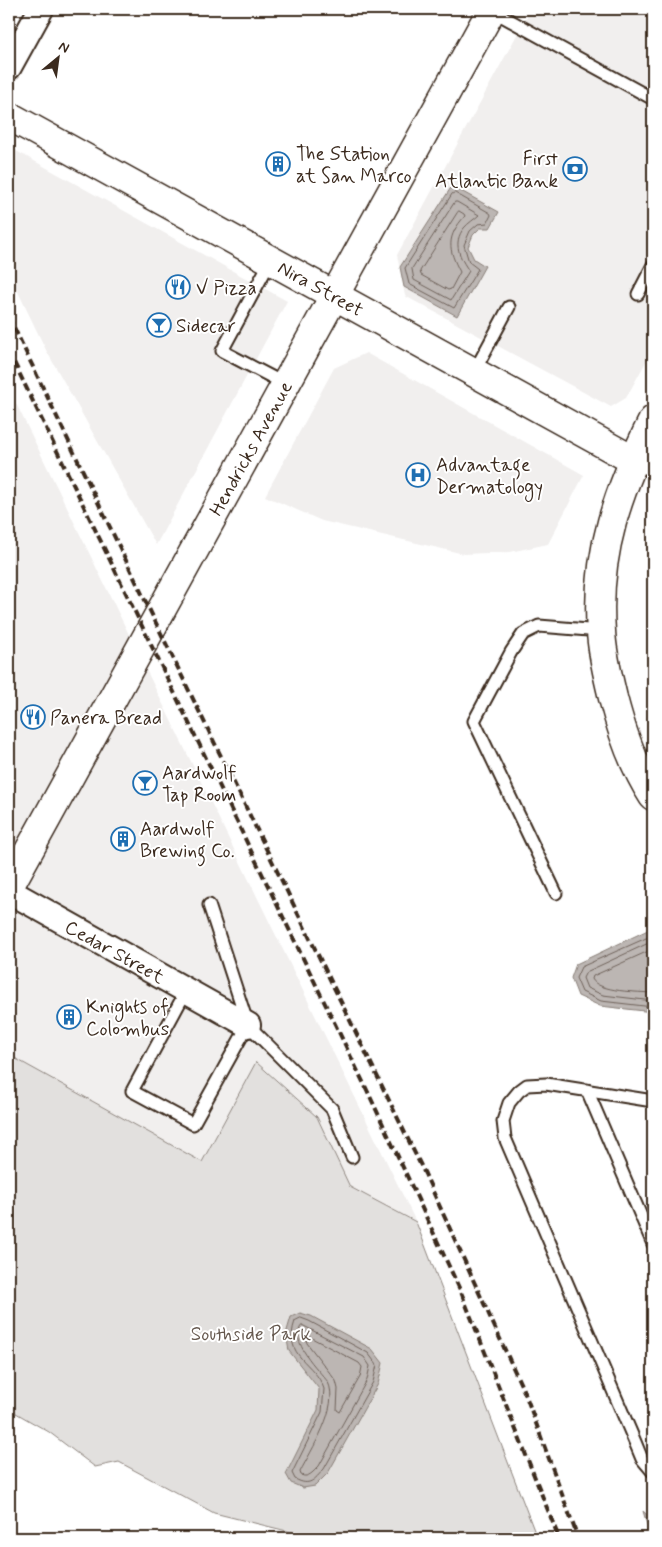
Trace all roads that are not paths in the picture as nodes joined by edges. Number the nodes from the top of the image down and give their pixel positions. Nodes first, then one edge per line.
1 (41, 9) edge
2 (491, 9) edge
3 (9, 67) edge
4 (653, 99) edge
5 (9, 116) edge
6 (271, 260) junction
7 (653, 266) edge
8 (638, 294) dead end
9 (334, 295) junction
10 (508, 307) dead end
11 (474, 372) junction
12 (285, 384) junction
13 (653, 420) edge
14 (643, 466) edge
15 (601, 631) junction
16 (653, 796) edge
17 (9, 886) edge
18 (9, 891) edge
19 (556, 893) dead end
20 (209, 905) dead end
21 (186, 991) junction
22 (248, 1025) junction
23 (587, 1090) junction
24 (653, 1101) edge
25 (352, 1157) dead end
26 (653, 1244) edge
27 (653, 1472) edge

1 - 3 street
2 - 4 lane
2 - 9 main road, Hendricks Avenue
5 - 6 main road, Nira Street
6 - 9 main road, Nira Street
6 - 12 lane
7 - 8 lane
9 - 11 main road, Nira Street
9 - 12 main road, Hendricks Avenue
10 - 11 lane
11 - 14 main road, Nira Street
12 - 17 main road, Hendricks Avenue
13 - 14 main road
14 - 15 main road
15 - 16 main road
15 - 19 lane
18 - 21 street, Cedar Street
20 - 22 lane
21 - 22 street, Cedar Street
21 - 22 lane
22 - 25 lane
23 - 24 lane
23 - 26 lane
23 - 27 lane

